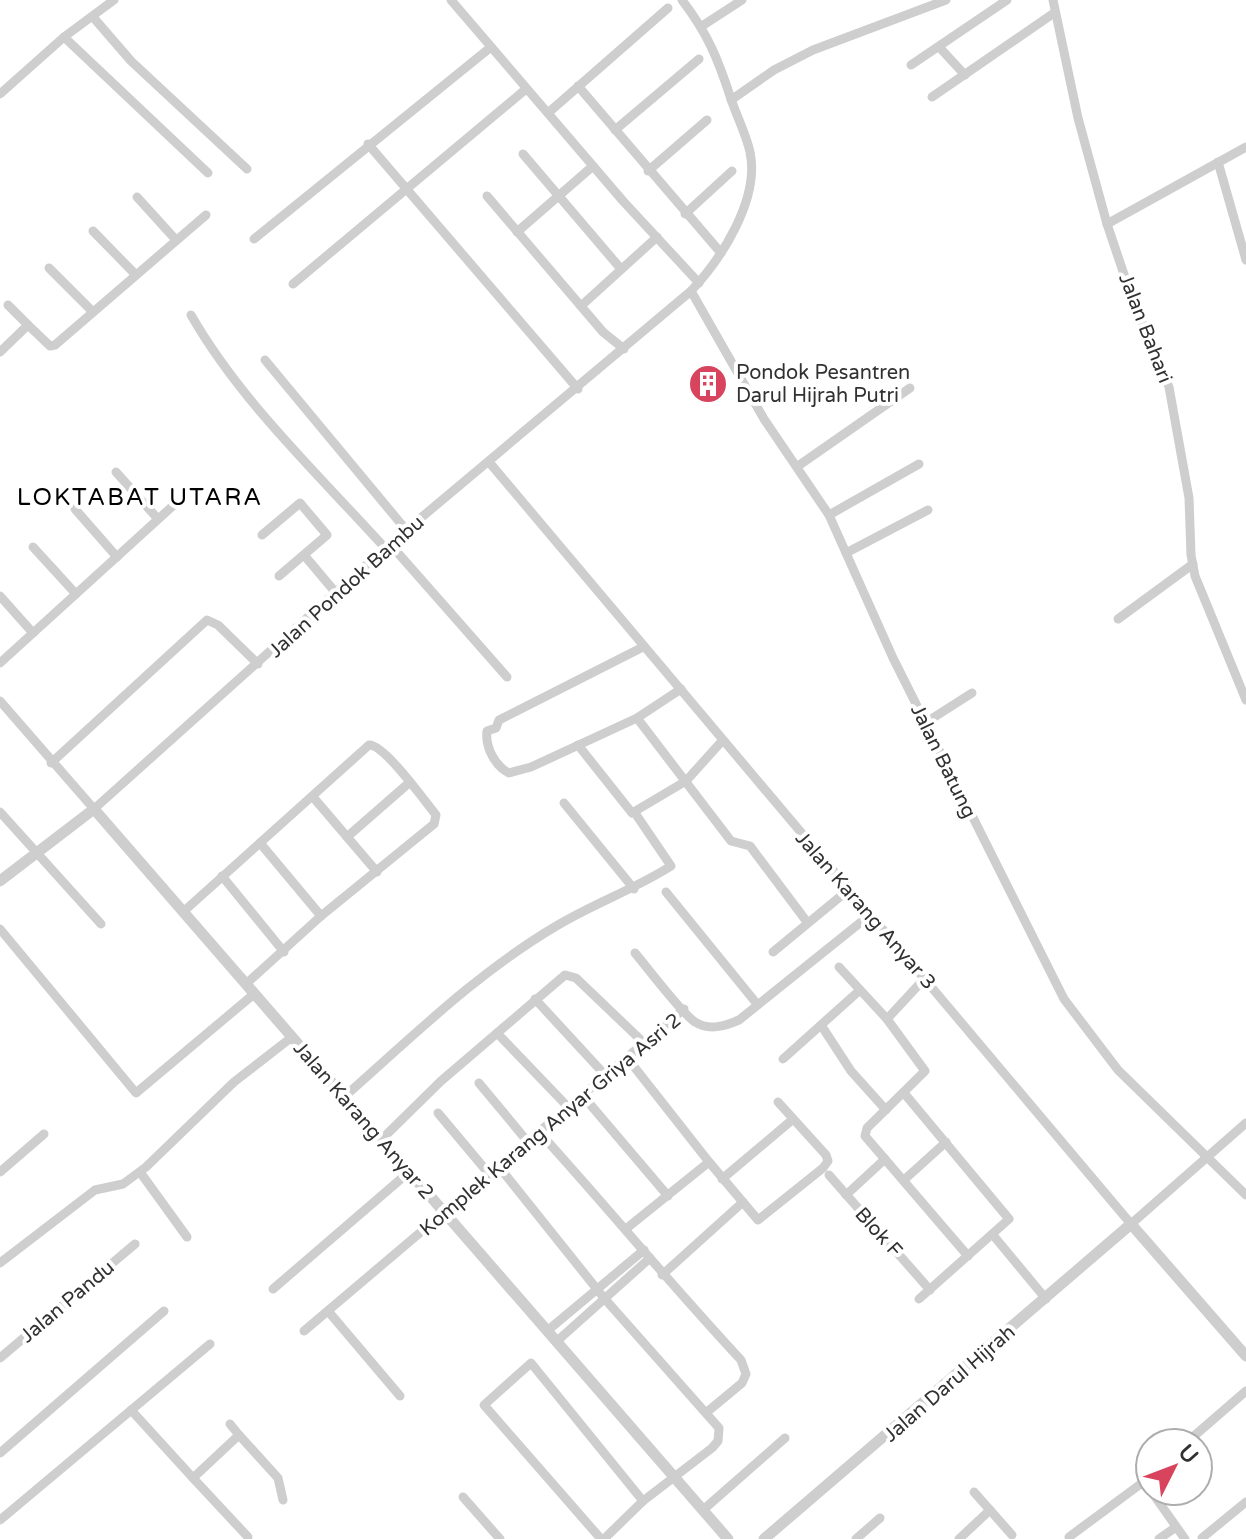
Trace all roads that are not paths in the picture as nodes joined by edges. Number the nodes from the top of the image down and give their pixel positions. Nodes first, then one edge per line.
1 (114, 0) edge
2 (451, 0) edge
3 (682, 0) edge
4 (742, 0) edge
5 (946, 0) edge
6 (1007, 0) edge
7 (1053, 0) edge
8 (668, 8) dead end
9 (1054, 13) junction
10 (93, 17) junction
11 (702, 26) junction
12 (64, 37) junction
13 (491, 47) junction
14 (940, 48) junction
15 (699, 59) dead end
16 (911, 65) dead end
17 (965, 75) junction
18 (578, 86) junction
19 (526, 89) junction
20 (0, 94) edge
21 (932, 97) dead end
22 (731, 100) junction
23 (548, 113) junction
24 (707, 120) dead end
25 (615, 130) junction
26 (368, 144) junction
27 (1246, 147) edge
28 (523, 154) dead end
29 (1218, 162) junction
30 (593, 166) junction
31 (247, 169) dead end
32 (648, 171) junction
33 (732, 171) dead end
34 (208, 173) dead end
35 (406, 188) junction
36 (487, 196) dead end
37 (557, 196) junction
38 (137, 197) dead end
39 (685, 214) junction
40 (206, 215) dead end
41 (1107, 224) junction
42 (93, 231) dead end
43 (517, 232) junction
44 (657, 237) junction
45 (254, 239) dead end
46 (176, 240) junction
47 (721, 253) junction
48 (1246, 260) edge
49 (49, 268) dead end
50 (621, 269) junction
51 (136, 275) junction
52 (293, 284) dead end
53 (695, 287) junction
54 (8, 305) dead end
55 (581, 306) junction
56 (93, 312) junction
57 (191, 315) dead end
58 (28, 325) junction
59 (624, 349) junction
60 (0, 352) edge
61 (265, 360) dead end
62 (910, 388) dead end
63 (578, 389) junction
64 (489, 462) junction
65 (919, 464) dead end
66 (798, 466) junction
67 (116, 472) dead end
68 (176, 503) dead end
69 (75, 509) dead end
70 (928, 510) dead end
71 (829, 515) junction
72 (158, 519) junction
73 (407, 531) junction
74 (262, 535) dead end
75 (387, 546) junction
76 (33, 547) dead end
77 (846, 553) junction
78 (304, 555) junction
79 (117, 557) junction
80 (1193, 564) junction
81 (279, 576) dead end
82 (336, 593) junction
83 (76, 594) junction
84 (0, 596) edge
85 (1118, 619) dead end
86 (33, 633) junction
87 (643, 647) junction
88 (0, 663) edge
89 (258, 664) junction
90 (507, 677) dead end
91 (681, 689) junction
92 (972, 693) dead end
93 (1246, 700) edge
94 (0, 701) edge
95 (637, 718) junction
96 (925, 723) junction
97 (722, 741) junction
98 (578, 745) junction
99 (51, 763) junction
100 (686, 781) junction
101 (410, 782) junction
102 (313, 797) junction
103 (564, 803) dead end
104 (94, 809) junction
105 (0, 812) edge
106 (635, 813) junction
107 (347, 837) junction
108 (260, 843) junction
109 (36, 853) junction
110 (377, 872) junction
111 (222, 876) junction
112 (0, 881) edge
113 (634, 889) junction
114 (847, 891) junction
115 (666, 892) dead end
116 (183, 912) junction
117 (871, 914) junction
118 (321, 916) junction
119 (807, 922) junction
120 (101, 924) dead end
121 (0, 929) edge
122 (284, 952) junction
123 (773, 952) dead end
124 (635, 953) dead end
125 (839, 967) dead end
126 (925, 978) junction
127 (250, 989) junction
128 (860, 990) junction
129 (535, 999) junction
130 (757, 1004) junction
131 (684, 1009) junction
132 (887, 1019) junction
133 (821, 1025) junction
134 (497, 1033) junction
135 (292, 1037) junction
136 (644, 1043) junction
137 (628, 1059) junction
138 (783, 1059) dead end
139 (606, 1076) junction
140 (479, 1083) dead end
141 (904, 1093) junction
142 (583, 1096) junction
143 (344, 1097) junction
144 (778, 1102) dead end
145 (569, 1108) junction
146 (886, 1110) junction
147 (438, 1113) dead end
148 (792, 1120) junction
149 (1246, 1123) edge
150 (540, 1133) junction
151 (44, 1134) dead end
152 (381, 1140) junction
153 (528, 1142) junction
154 (946, 1142) junction
155 (1208, 1158) junction
156 (885, 1159) junction
157 (709, 1162) junction
158 (500, 1168) junction
159 (0, 1172) edge
160 (140, 1172) junction
161 (409, 1172) junction
162 (490, 1175) junction
163 (829, 1175) dead end
164 (722, 1179) junction
165 (904, 1180) junction
166 (846, 1195) junction
167 (1246, 1195) edge
168 (668, 1196) junction
169 (743, 1202) junction
170 (445, 1214) junction
171 (1131, 1224) junction
172 (627, 1228) junction
173 (993, 1235) junction
174 (187, 1237) dead end
175 (135, 1244) dead end
176 (647, 1254) junction
177 (968, 1256) junction
178 (0, 1263) edge
179 (662, 1275) junction
180 (273, 1289) dead end
181 (930, 1290) junction
182 (602, 1294) junction
183 (919, 1299) dead end
184 (1046, 1299) junction
185 (164, 1311) dead end
186 (328, 1311) junction
187 (304, 1331) dead end
188 (547, 1331) junction
189 (556, 1342) junction
190 (210, 1344) dead end
191 (1246, 1356) edge
192 (0, 1358) edge
193 (1246, 1391) edge
194 (400, 1396) dead end
195 (131, 1410) junction
196 (707, 1412) junction
197 (230, 1424) dead end
198 (1204, 1427) edge
199 (239, 1435) junction
200 (785, 1438) dead end
201 (0, 1453) edge
202 (193, 1478) junction
203 (675, 1478) junction
204 (1134, 1489) edge
205 (974, 1492) dead end
206 (463, 1497) dead end
207 (283, 1500) dead end
208 (643, 1501) junction
209 (1246, 1502) edge
210 (1162, 1507) edge
211 (703, 1510) junction
212 (990, 1510) junction
213 (880, 1518) dead end
214 (0, 1520) edge
215 (1176, 1527) junction
216 (1012, 1535) dead end
217 (248, 1537) edge
218 (1069, 1537) dead end
219 (1202, 1538) edge
220 (500, 1539) edge
221 (602, 1539) edge
222 (728, 1539) edge
223 (764, 1539) edge
224 (856, 1539) edge
225 (959, 1539) edge
226 (1159, 1539) edge
227 (1185, 1539) edge

1 - 10 street
2 - 13 street, Jalan Batung
3 - 11 street, Jalan Pondok Bambu
4 - 11 street
5 - 22 street
6 - 14 street
7 - 9 street, Jalan Bahari
8 - 18 street
9 - 17 street
9 - 41 street, Jalan Bahari
10 - 12 street
10 - 31 street
11 - 22 street, Jalan Pondok Bambu
12 - 20 street
12 - 34 street
13 - 19 street, Jalan Batung
13 - 26 street
14 - 16 street
14 - 17 street
15 - 25 street
17 - 21 street
18 - 23 street
18 - 25 street
19 - 23 street, Jalan Batung
19 - 35 street
22 - 47 street, Jalan Pondok Bambu
23 - 30 street, Jalan Batung
24 - 32 street
25 - 32 street
26 - 35 street
26 - 45 street
27 - 29 street
28 - 37 street
29 - 41 street
29 - 48 street
30 - 37 street
30 - 44 street, Jalan Batung
32 - 39 street
33 - 39 street
35 - 52 street
35 - 63 street
36 - 43 street
37 - 43 street
37 - 50 street
38 - 46 street
39 - 47 street
40 - 46 street
41 - 80 street, Jalan Bahari
42 - 51 street
43 - 55 street
44 - 50 street
44 - 53 street, Jalan Batung
46 - 51 street
47 - 53 street, Jalan Pondok Bambu
49 - 56 street
50 - 55 street
51 - 56 street
53 - 59 street, Jalan Pondok Bambu
53 - 66 street, Jalan Batung
54 - 58 street
55 - 59 street
56 - 58 street
57 - 75 street
58 - 60 street
59 - 63 street, Jalan Pondok Bambu
61 - 73 street
62 - 66 street
63 - 64 street, Jalan Pondok Bambu
64 - 73 street, Jalan Pondok Bambu
64 - 87 street, Jalan Karang Anyar 3
65 - 71 street
66 - 71 street, Jalan Batung
67 - 72 street
68 - 72 street
69 - 79 street
70 - 77 street
71 - 77 street, Jalan Batung
72 - 79 street
73 - 75 street, Jalan Pondok Bambu
74 - 78 street
75 - 82 street, Jalan Pondok Bambu
75 - 90 street
76 - 83 street
77 - 96 street, Jalan Batung
78 - 81 street
78 - 82 street
79 - 83 street
80 - 85 street
80 - 93 street, Jalan Bahari
82 - 89 street, Jalan Pondok Bambu
83 - 86 street
84 - 86 street
86 - 88 street
87 - 91 street, Jalan Karang Anyar 3
87 - 98 street
89 - 99 street
89 - 104 street, Jalan Pondok Bambu
91 - 95 street
91 - 97 street, Jalan Karang Anyar 3
92 - 96 street
94 - 99 street, Jalan Karang Anyar 2
95 - 98 street
95 - 100 street
96 - 155 street, Jalan Batung
97 - 100 street
97 - 114 street, Jalan Karang Anyar 3
98 - 106 street
99 - 104 street, Jalan Karang Anyar 2
100 - 106 street
100 - 119 street
101 - 102 street
101 - 107 street
101 - 110 street
102 - 107 street
102 - 108 street
103 - 113 street
104 - 109 street, Jalan Pondok Bambu
104 - 116 street, Jalan Karang Anyar 2
105 - 109 street
106 - 113 street
107 - 110 street
108 - 111 street
108 - 118 street
109 - 112 street, Jalan Pondok Bambu
109 - 120 street
110 - 118 street
111 - 116 street
111 - 122 street
113 - 143 street
114 - 117 street, Jalan Karang Anyar 3
114 - 119 street
115 - 130 street
116 - 127 street, Jalan Karang Anyar 2
117 - 126 street, Jalan Karang Anyar 3
117 - 130 street
118 - 122 street
119 - 123 street
121 - 127 street
122 - 127 street
124 - 131 street
125 - 128 street
126 - 132 street
126 - 171 street, Jalan Karang Anyar 3
127 - 135 street, Jalan Karang Anyar 2
128 - 132 street
128 - 133 street
129 - 134 street
129 - 136 street
129 - 139 street
130 - 131 street
131 - 136 street, Komplek Karang Anyar Griya Asri 2
132 - 141 street
133 - 138 street
133 - 146 street
134 - 145 street
134 - 152 street
135 - 143 street, Jalan Karang Anyar 2
135 - 160 street
136 - 137 street, Komplek Karang Anyar Griya Asri 2
137 - 139 street, Komplek Karang Anyar Griya Asri 2
137 - 157 street
139 - 142 street, Komplek Karang Anyar Griya Asri 2
140 - 153 street
141 - 146 street
141 - 154 street
142 - 145 street, Komplek Karang Anyar Griya Asri 2
142 - 168 street
143 - 152 street, Jalan Karang Anyar 2
144 - 148 street
145 - 150 street, Komplek Karang Anyar Griya Asri 2
146 - 156 street
147 - 162 street
148 - 164 street
148 - 169 street
149 - 155 street
150 - 153 street, Komplek Karang Anyar Griya Asri 2
150 - 172 street
151 - 159 street
152 - 161 street, Jalan Karang Anyar 2
153 - 158 street, Komplek Karang Anyar Griya Asri 2
154 - 165 street
154 - 173 street
155 - 167 street, Jalan Batung
155 - 171 street
156 - 165 street
156 - 166 street
157 - 164 street
157 - 168 street
158 - 162 street, Komplek Karang Anyar Griya Asri 2
158 - 182 street
160 - 174 street
160 - 178 street
161 - 170 street, Jalan Karang Anyar 2
161 - 180 street
162 - 170 street, Komplek Karang Anyar Griya Asri 2
163 - 166 street, Blok F
164 - 169 street
165 - 177 street
166 - 181 street, Blok F
168 - 172 street
169 - 179 street
170 - 186 street, Komplek Karang Anyar Griya Asri 2
170 - 188 street, Jalan Karang Anyar 2
171 - 184 street, Jalan Darul Hijrah
171 - 191 street, Jalan Karang Anyar 3
172 - 176 street
173 - 177 street
173 - 184 street
175 - 192 street, Jalan Pandu
176 - 179 street
176 - 182 street
177 - 181 street
179 - 196 street
181 - 183 street
182 - 188 street
182 - 189 street
182 - 196 street
184 - 223 street, Jalan Darul Hijrah
185 - 201 street
186 - 187 street, Komplek Karang Anyar Griya Asri 2
186 - 194 street
188 - 189 street, Jalan Karang Anyar 2
189 - 203 street, Jalan Karang Anyar 2
190 - 195 street
193 - 198 street
195 - 202 street
195 - 214 street
196 - 203 street
197 - 199 street
199 - 202 street
199 - 207 street
200 - 211 street
202 - 217 street
203 - 208 street
203 - 211 street, Jalan Karang Anyar 2
204 - 218 street
205 - 212 street
206 - 220 street
208 - 221 street
208 - 221 street
209 - 219 street
210 - 215 street
211 - 222 street, Jalan Karang Anyar 2
212 - 216 street
212 - 225 street
213 - 224 street
215 - 226 street
215 - 227 street

